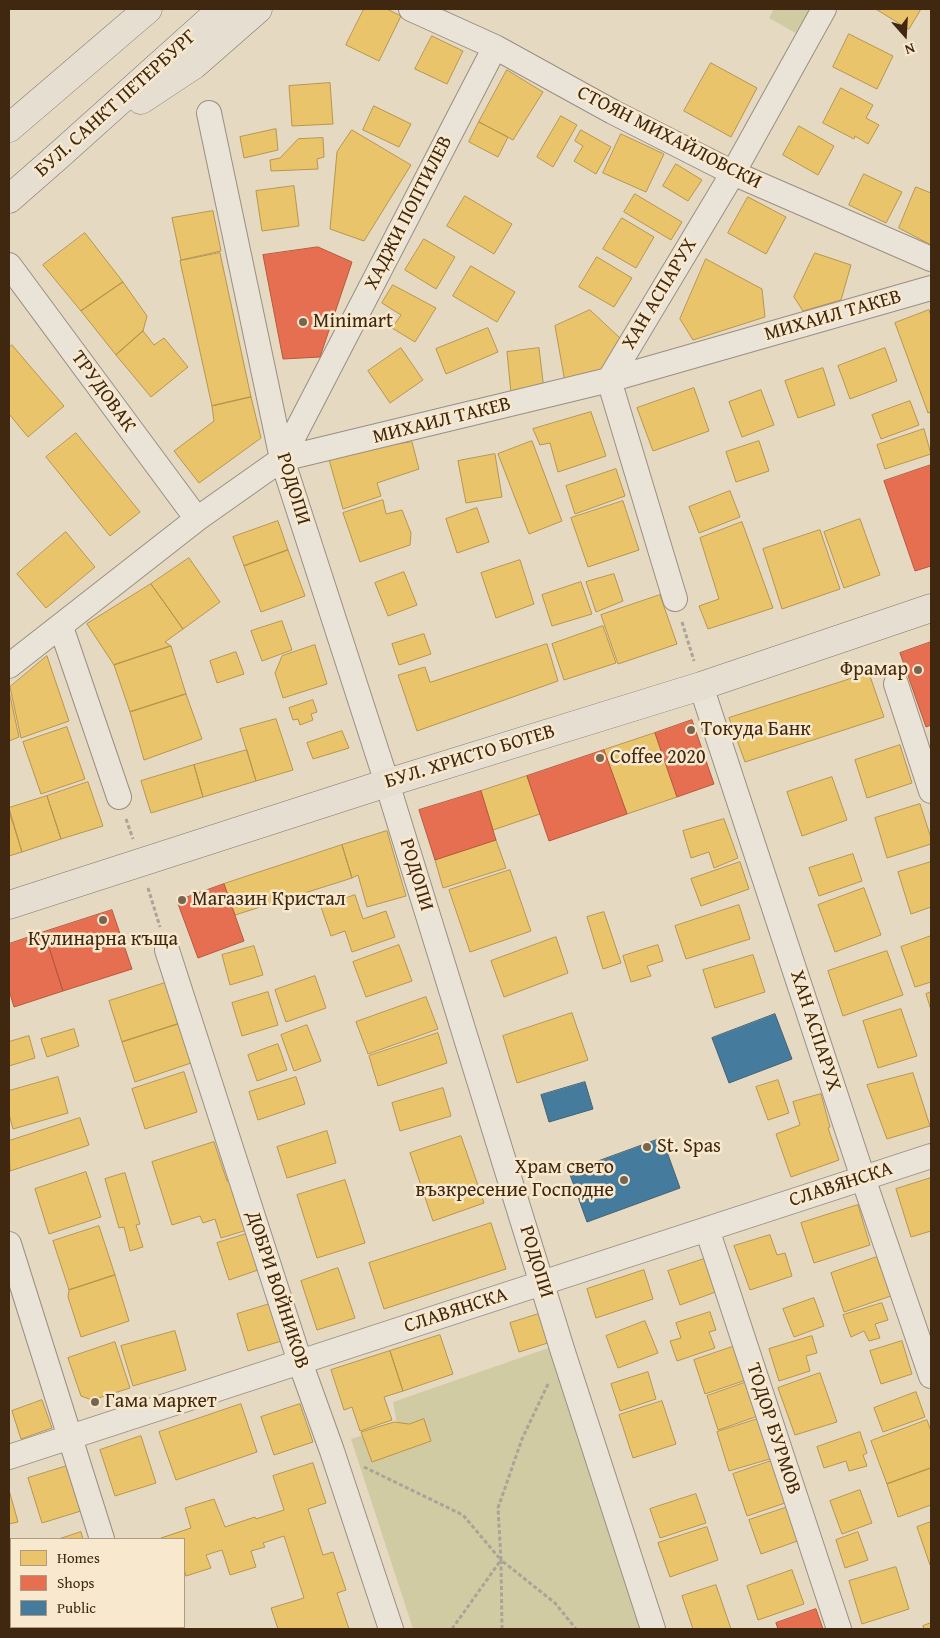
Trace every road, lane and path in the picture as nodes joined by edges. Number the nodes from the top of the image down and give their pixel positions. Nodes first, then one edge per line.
1 (148, 9) edge
2 (222, 9) edge
3 (258, 9) edge
4 (412, 9) edge
5 (824, 9) edge
6 (495, 47) junction
7 (209, 113) dead end
8 (9, 128) edge
9 (57, 157) junction
10 (733, 173) junction
11 (9, 199) edge
12 (931, 259) edge
13 (9, 265) edge
14 (931, 288) edge
15 (609, 380) junction
16 (282, 460) junction
17 (197, 519) junction
18 (675, 599) joint
19 (931, 608) edge
20 (61, 627) junction
21 (9, 666) edge
22 (896, 684) dead end
23 (701, 686) junction
24 (387, 783) junction
25 (931, 791) edge
26 (119, 797) dead end
27 (9, 906) edge
28 (167, 950) dead end
29 (931, 1156) edge
30 (863, 1178) junction
31 (707, 1229) junction
32 (9, 1244) edge
33 (543, 1283) junction
34 (563, 1352) junction
35 (300, 1362) junction
36 (931, 1376) edge
37 (70, 1438) junction
38 (332, 1451) junction
39 (9, 1457) edge
40 (102, 1538) edge
41 (501, 1560) junction
42 (392, 1629) edge
43 (452, 1629) edge
44 (502, 1629) edge
45 (576, 1629) edge
46 (653, 1629) edge
47 (839, 1629) edge

1 - 8 main road
2 - 9 main road, БУЛ. САНКТ ПЕТЕРБУРГ
3 - 9 main road
4 - 6 street, СТОЯН МИХАЙЛОВСКИ
5 - 10 street, ХАН АСПАРУХ
6 - 10 street, СТОЯН МИХАЙЛОВСКИ
6 - 16 street, ХАДЖИ ПОПТИЛЕВ
7 - 16 street, РОДОПИ
9 - 11 main road, БУЛ. САНКТ ПЕТЕРБУРГ
10 - 12 street, СТОЯН МИХАЙЛОВСКИ
10 - 15 street, ХАН АСПАРУХ
13 - 17 street, ТРУДОВАК
14 - 15 street, МИХАИЛ ТАКЕВ
15 - 16 street, МИХАИЛ ТАКЕВ
15 - 18 street
16 - 17 street, МИХАИЛ ТАКЕВ
16 - 24 street, РОДОПИ
17 - 20 street, МИХАИЛ ТАКЕВ
18 - 23 path
19 - 23 main road, БУЛ. ХРИСТО БОТЕВ
20 - 21 street, МИХАИЛ ТАКЕВ
20 - 26 street
22 - 25 street
23 - 24 main road, БУЛ. ХРИСТО БОТЕВ
23 - 30 street, ХАН АСПАРУХ
24 - 27 main road, БУЛ. ХРИСТО БОТЕВ
24 - 33 street, РОДОПИ
28 - 35 street, ДОБРИ ВОЙНИКОВ
29 - 30 street, СЛАВЯНСКА
30 - 31 street, СЛАВЯНСКА
30 - 36 street, ХАН АСПАРУХ
31 - 33 street, СЛАВЯНСКА
31 - 47 street, ТОДОР БУРМОВ
32 - 37 street
33 - 34 street, РОДОПИ
33 - 35 street, СЛАВЯНСКА
34 - 41 path
34 - 46 street, РОДОПИ
35 - 37 street, СЛАВЯНСКА
35 - 38 street, ДОБРИ ВОЙНИКОВ
37 - 39 street, СЛАВЯНСКА
37 - 40 street
38 - 41 path
38 - 42 street, ДОБРИ ВОЙНИКОВ
41 - 43 path
41 - 44 path
41 - 45 path

